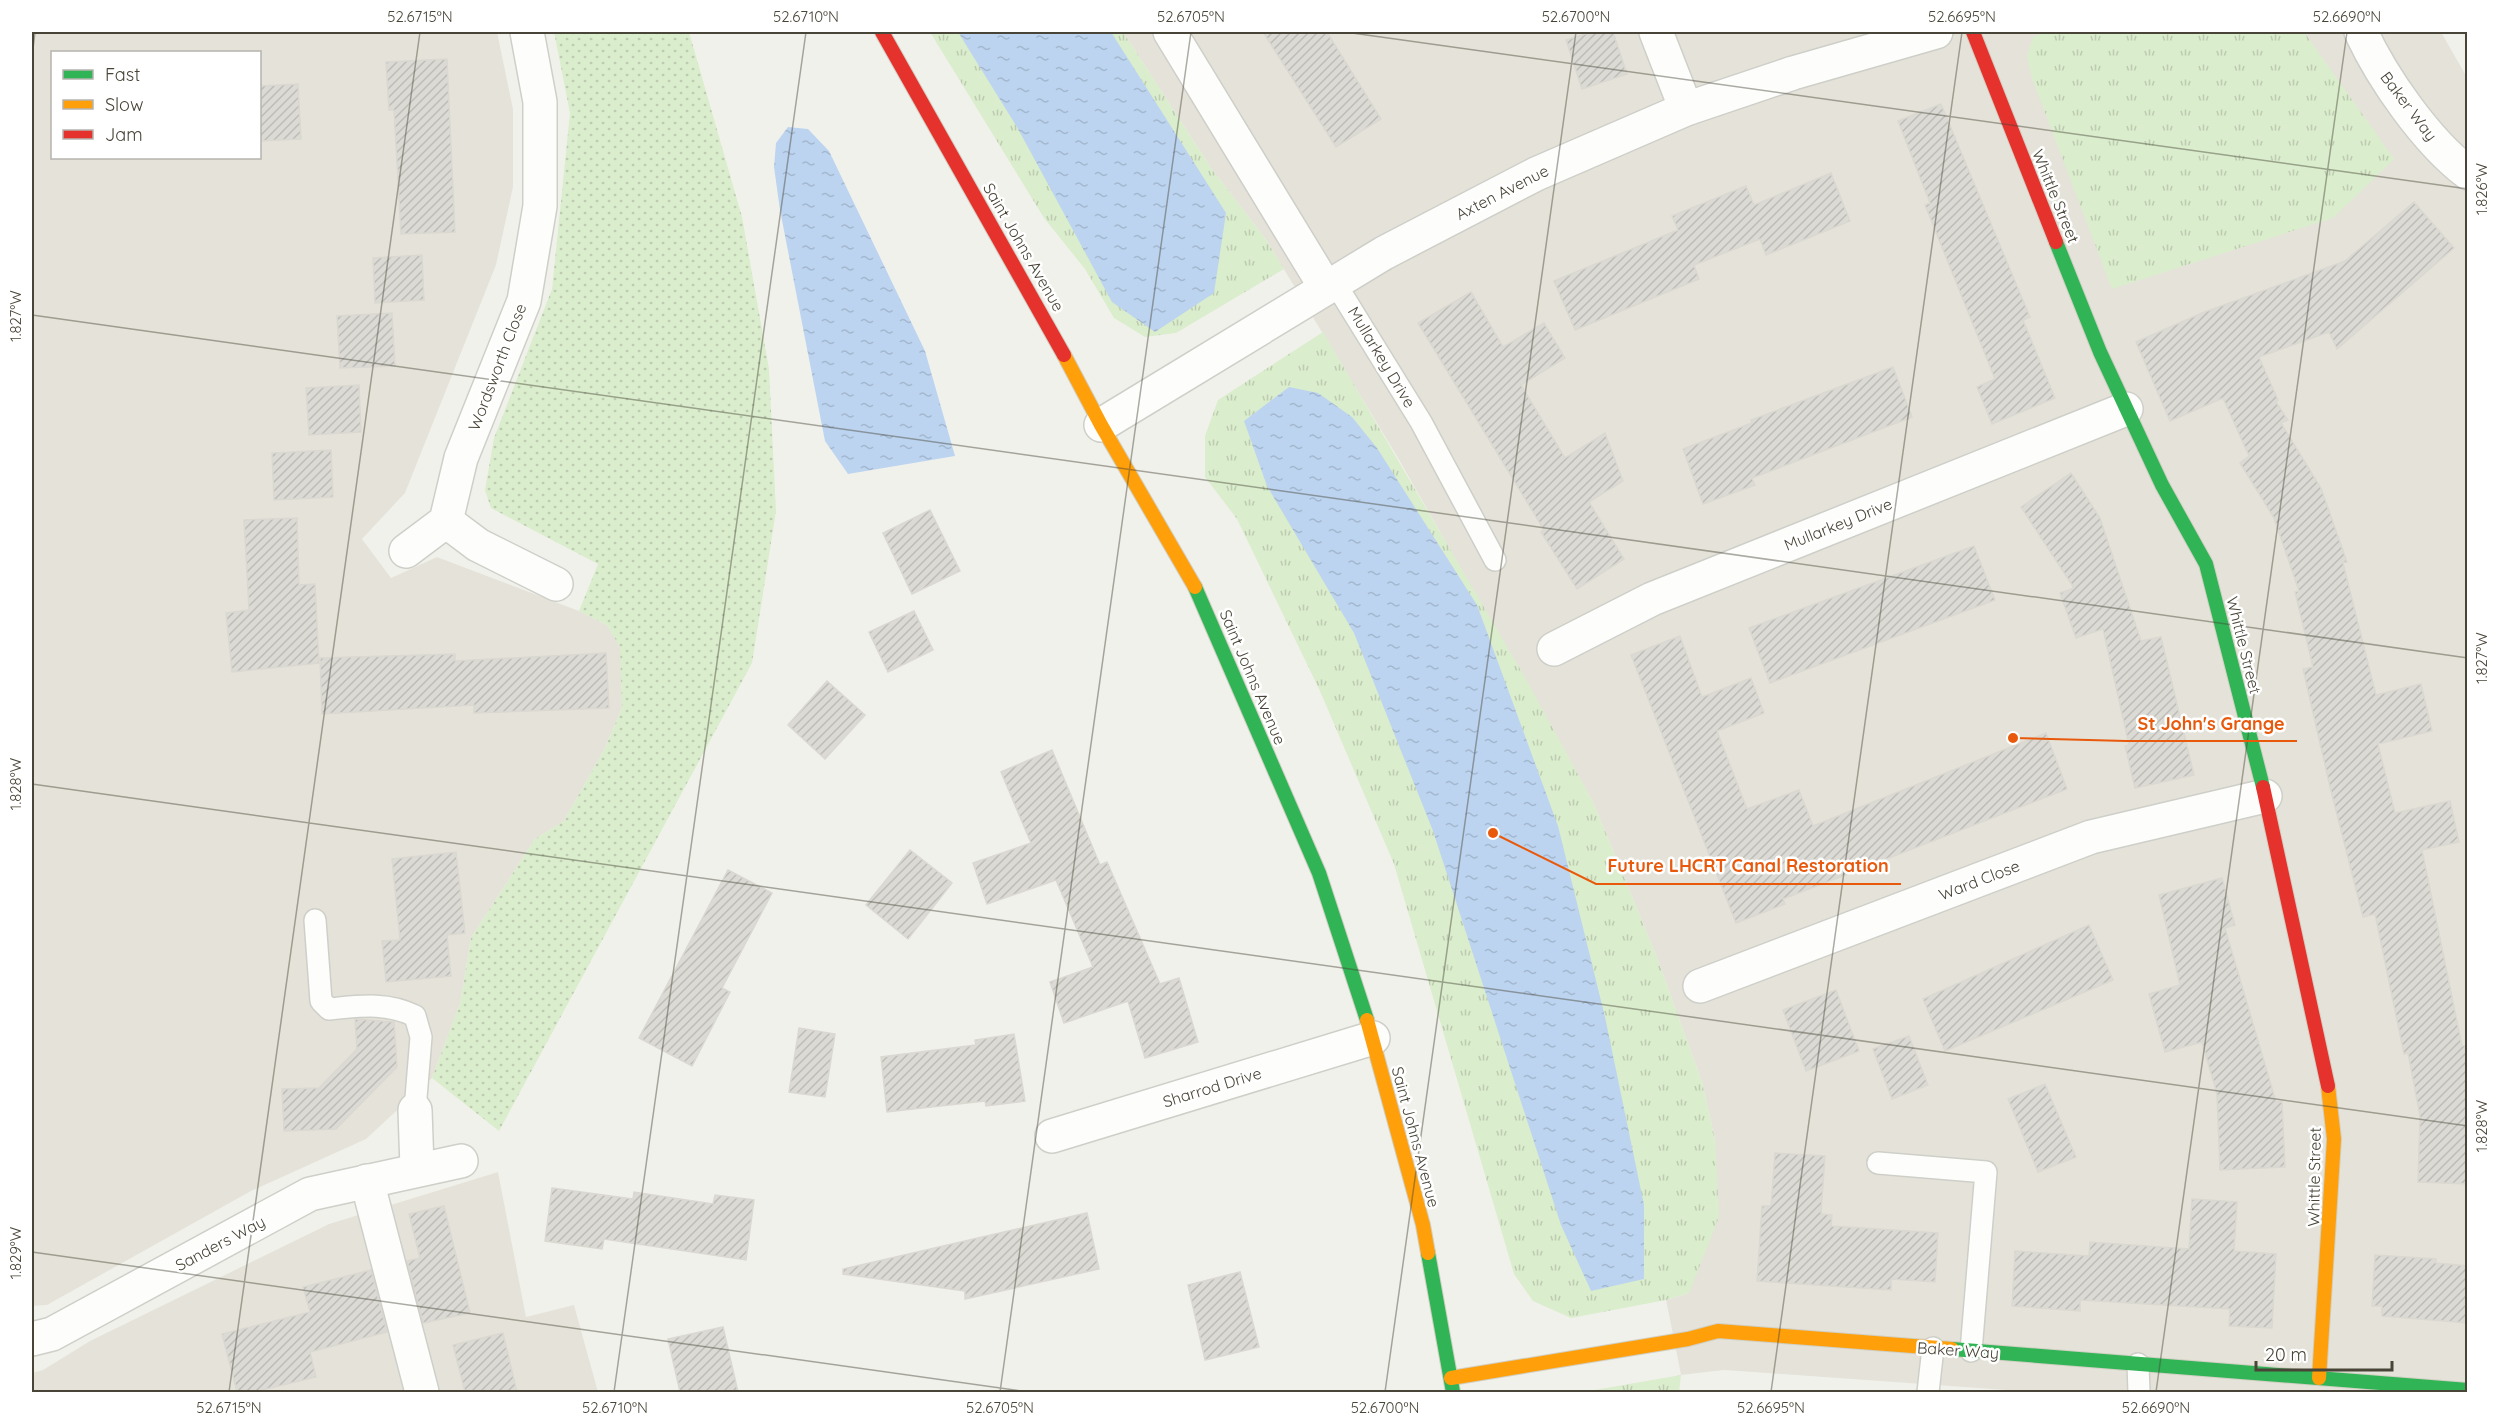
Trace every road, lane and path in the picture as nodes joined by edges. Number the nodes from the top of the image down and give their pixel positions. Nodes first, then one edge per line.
1 (527, 32) edge
2 (882, 32) edge
3 (1170, 32) edge
4 (1656, 32) edge
5 (1936, 32) edge
6 (1973, 32) edge
7 (2361, 32) edge
8 (1686, 109) junction
9 (2468, 173) edge
10 (1330, 286) junction
11 (2126, 409) junction
12 (1101, 425) junction
13 (446, 521) junction
14 (406, 551) dead end
15 (1494, 560) dead end
16 (556, 584) dead end
17 (1554, 649) dead end
18 (2265, 796) junction
19 (315, 920) dead end
20 (1700, 986) dead end
21 (1372, 1038) junction
22 (415, 1110) joint
23 (1052, 1136) dead end
24 (460, 1161) dead end
25 (1878, 1163) dead end
26 (417, 1168) junction
27 (368, 1181) junction
28 (32, 1339) edge
29 (1933, 1348) junction
30 (1971, 1351) junction
31 (2138, 1364) junction
32 (1451, 1378) junction
33 (2319, 1378) junction
34 (2468, 1390) edge
35 (422, 1392) edge
36 (1453, 1392) edge
37 (1928, 1392) edge
38 (2139, 1392) edge

1 - 13 street, Wordsworth Close
2 - 12 main road, Saint Johns Avenue
3 - 10 street
4 - 8 street
5 - 8 street, Axten Avenue
6 - 11 main road, Whittle Street
7 - 9 street, Baker Way
8 - 10 street, Axten Avenue
10 - 12 street, Axten Avenue
10 - 15 lane, Mullarkey Drive
11 - 17 street, Mullarkey Drive
11 - 18 main road, Whittle Street
12 - 21 main road, Saint Johns Avenue
13 - 14 street
13 - 16 street
18 - 20 street, Ward Close
18 - 33 main road, Whittle Street
19 - 22 lane
21 - 23 street, Sharrod Drive
21 - 32 main road, Saint Johns Avenue
22 - 26 street
24 - 26 street, Sanders Way
25 - 30 lane
26 - 27 street, Sanders Way
27 - 28 street, Sanders Way
27 - 35 street
29 - 30 main road, Baker Way
29 - 32 main road, Baker Way
29 - 37 lane
30 - 31 main road, Baker Way
31 - 33 main road, Baker Way
31 - 38 lane
32 - 36 main road, Saint Johns Avenue
33 - 34 main road, Baker Way

